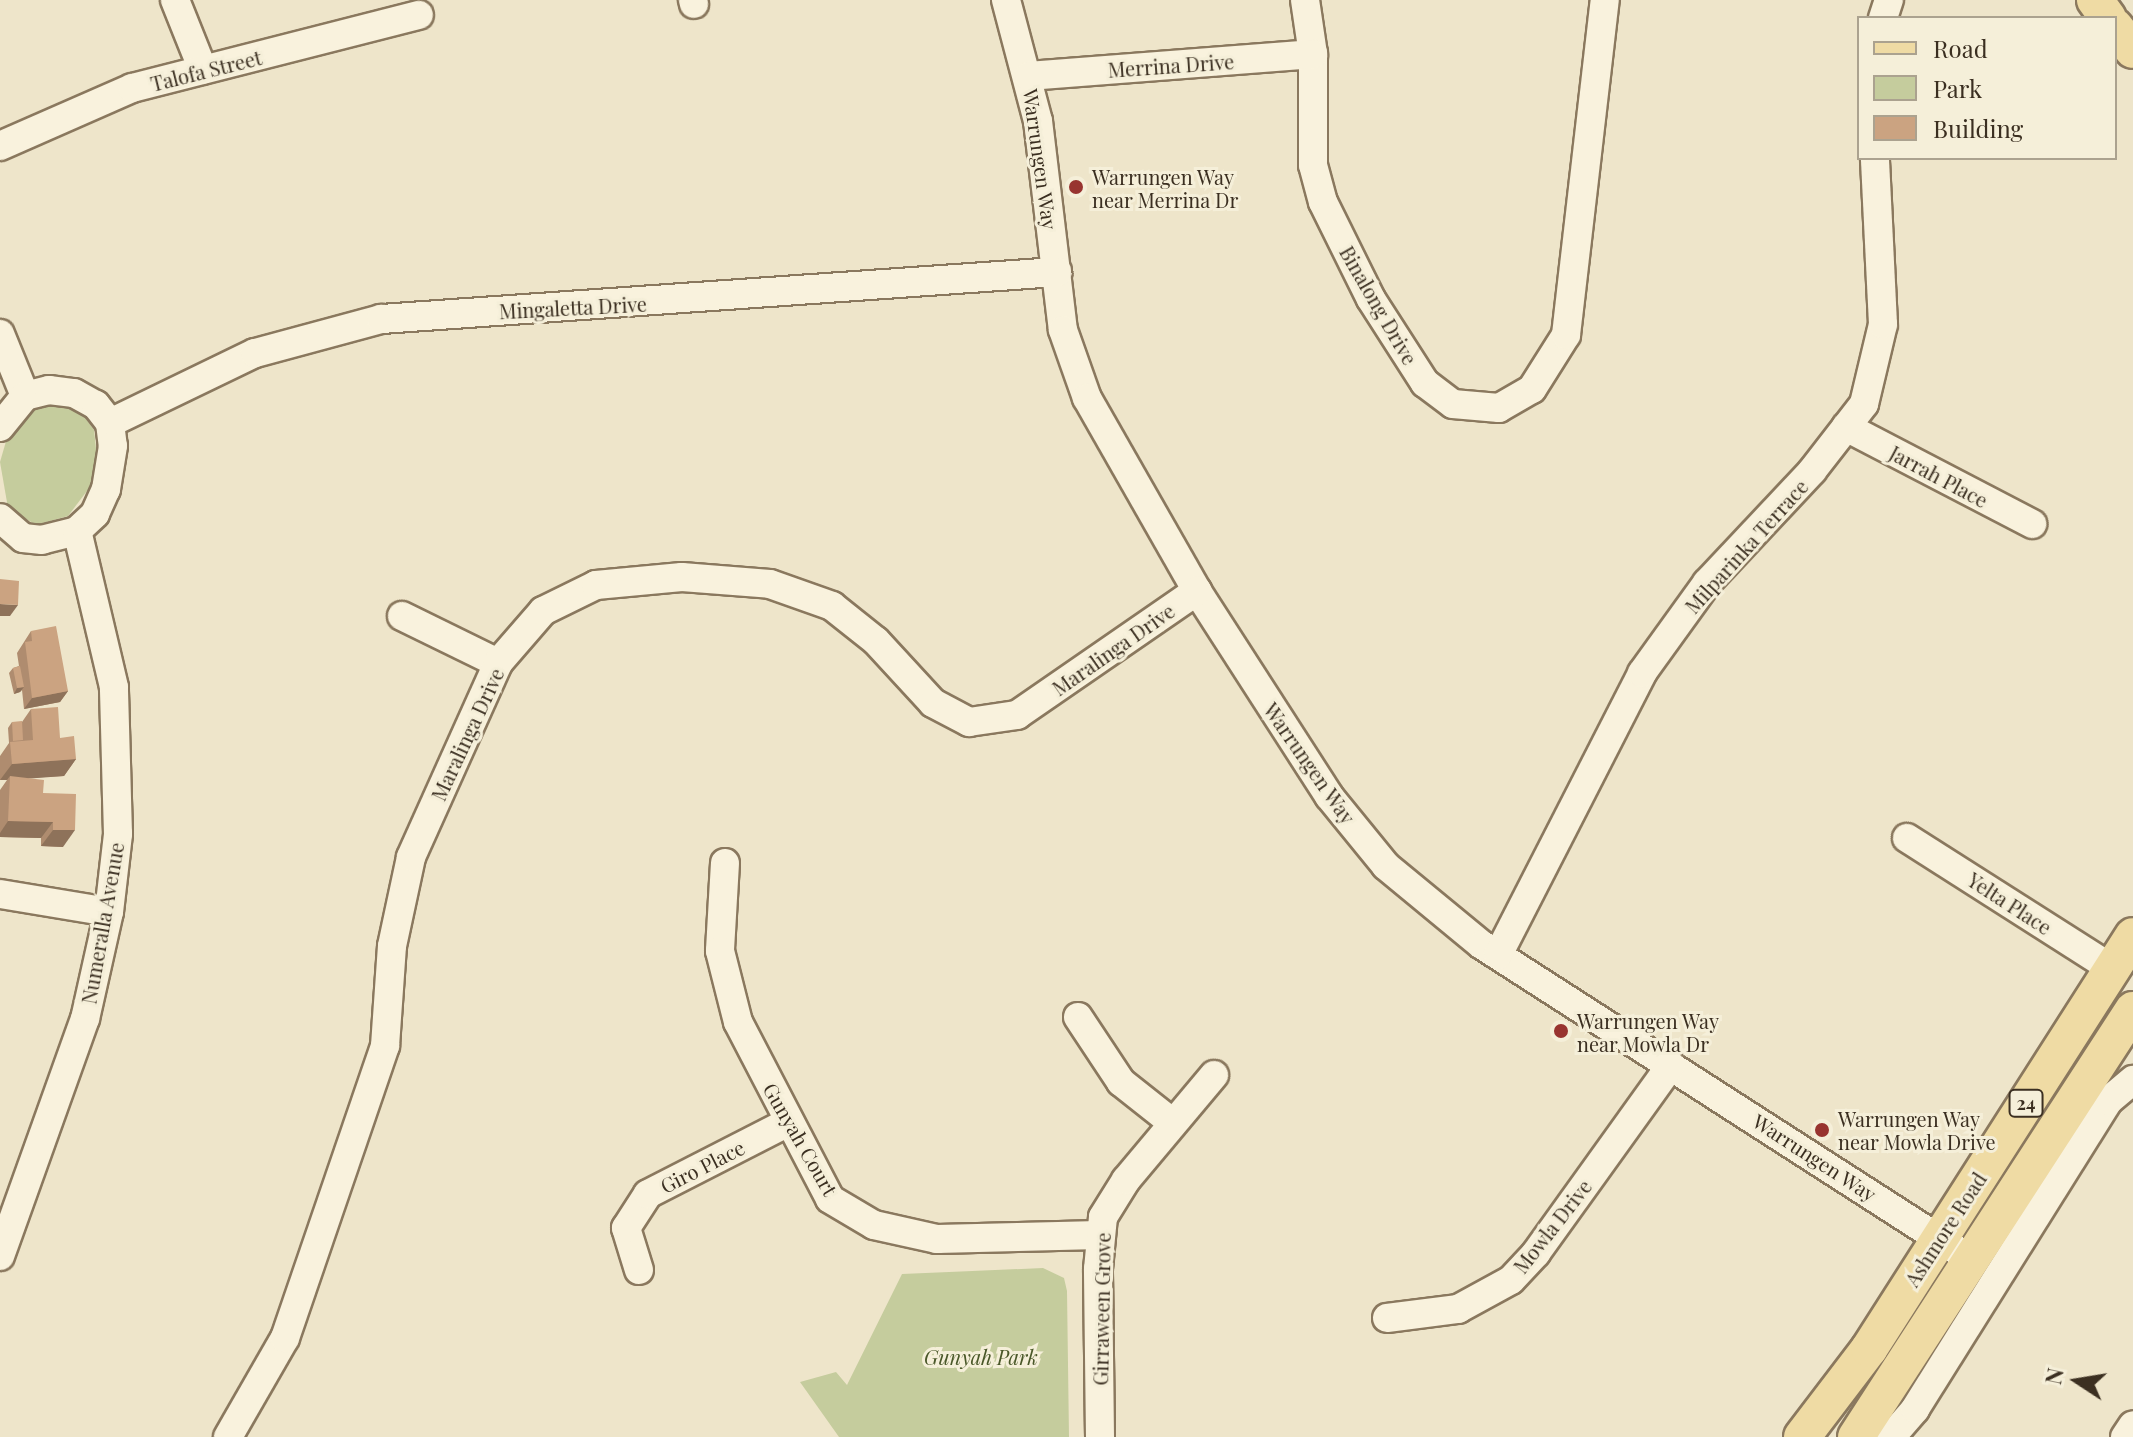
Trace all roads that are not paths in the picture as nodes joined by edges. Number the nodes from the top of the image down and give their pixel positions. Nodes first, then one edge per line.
1 (175, 0) edge
2 (1006, 0) edge
3 (1305, 0) edge
4 (1605, 0) edge
5 (419, 15) dead end
6 (2117, 30) edge
7 (2133, 50) edge
8 (1313, 54) junction
9 (203, 70) junction
10 (1029, 76) junction
11 (0, 146) edge
12 (1875, 160) edge
13 (1057, 272) junction
14 (0, 334) edge
15 (25, 396) junction
16 (110, 423) junction
17 (0, 427) edge
18 (1846, 427) junction
19 (0, 518) edge
20 (2032, 524) dead end
21 (77, 531) junction
22 (1197, 591) junction
23 (402, 616) dead end
24 (498, 663) junction
25 (1907, 838) dead end
26 (725, 863) dead end
27 (0, 894) edge
28 (109, 912) junction
29 (2133, 936) edge
30 (1498, 955) junction
31 (2113, 969) junction
32 (2133, 1010) edge
33 (1078, 1017) dead end
34 (1671, 1065) junction
35 (1214, 1075) dead end
36 (2133, 1080) edge
37 (789, 1122) junction
38 (1173, 1123) junction
39 (1099, 1235) junction
40 (1939, 1237) junction
41 (0, 1256) edge
42 (1972, 1260) junction
43 (639, 1270) dead end
44 (1387, 1318) dead end
45 (2133, 1425) edge
46 (228, 1437) edge
47 (1100, 1437) edge
48 (1802, 1437) edge
49 (1856, 1437) edge
50 (1891, 1437) edge
51 (2125, 1437) edge

1 - 9 street
2 - 10 street, Warrungen Way
3 - 8 street, Binalong Drive
4 - 8 street, Binalong Drive
5 - 9 street, Talofa Street
6 - 7 main road
8 - 10 street, Merrina Drive
9 - 11 street, Talofa Street
10 - 13 street, Warrungen Way
12 - 18 street, Milparinka Terrace
13 - 16 street, Mingaletta Drive
13 - 22 street, Warrungen Way
14 - 15 street
15 - 16 street
15 - 17 street
16 - 21 street
18 - 20 street, Jarrah Place
18 - 30 street, Milparinka Terrace
19 - 21 street
21 - 28 street, Numeralla Avenue
22 - 24 street, Maralinga Drive
22 - 30 street, Warrungen Way
23 - 24 street
24 - 46 street, Maralinga Drive
25 - 31 street, Yelta Place
26 - 37 street, Gunyah Court
27 - 28 street
28 - 41 street, Numeralla Avenue
29 - 31 main road, Ashmore Road / 24
30 - 34 street, Warrungen Way
31 - 40 main road, Ashmore Road / 24
32 - 42 main road, Ashmore Road / 24
33 - 38 street
34 - 40 street, Warrungen Way
34 - 44 street, Mowla Drive
35 - 38 street, Girraween Grove
36 - 50 street
37 - 39 street, Gunyah Court
37 - 43 street, Giro Place
38 - 39 street, Girraween Grove
39 - 47 street, Girraween Grove
40 - 42 street, Warrungen Way
40 - 48 main road, Ashmore Road / 24
42 - 49 main road, Ashmore Road / 24
45 - 51 street

